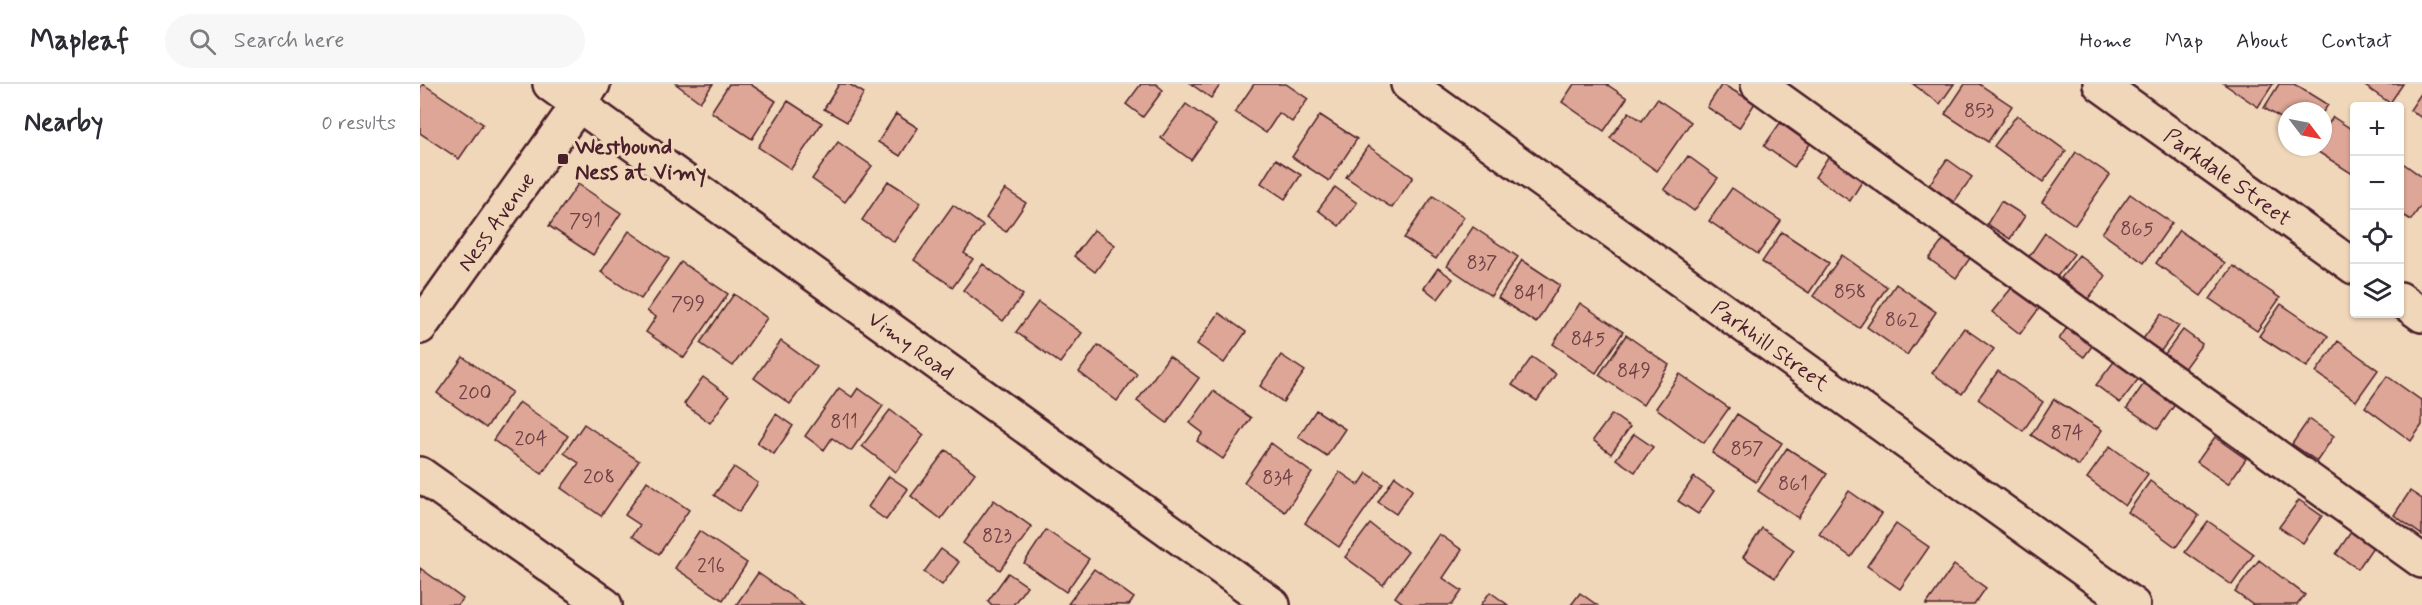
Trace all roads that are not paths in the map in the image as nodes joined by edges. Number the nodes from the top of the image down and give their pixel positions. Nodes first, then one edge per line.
1 (550, 84) edge
2 (1408, 84) edge
3 (1758, 84) edge
4 (2100, 84) edge
5 (586, 94) edge
6 (2351, 264) edge
7 (2404, 302) edge
8 (2422, 315) edge
9 (420, 327) edge
10 (420, 474) edge
11 (2422, 561) edge
12 (605, 605) edge
13 (1274, 605) edge
14 (2133, 605) edge

1 - 5 street, Vimy Road
2 - 14 street, Parkhill Street
3 - 11 street
4 - 6 street, Parkdale Street
5 - 9 street, Ness Avenue
5 - 13 street, Vimy Road
7 - 8 street
10 - 12 street

